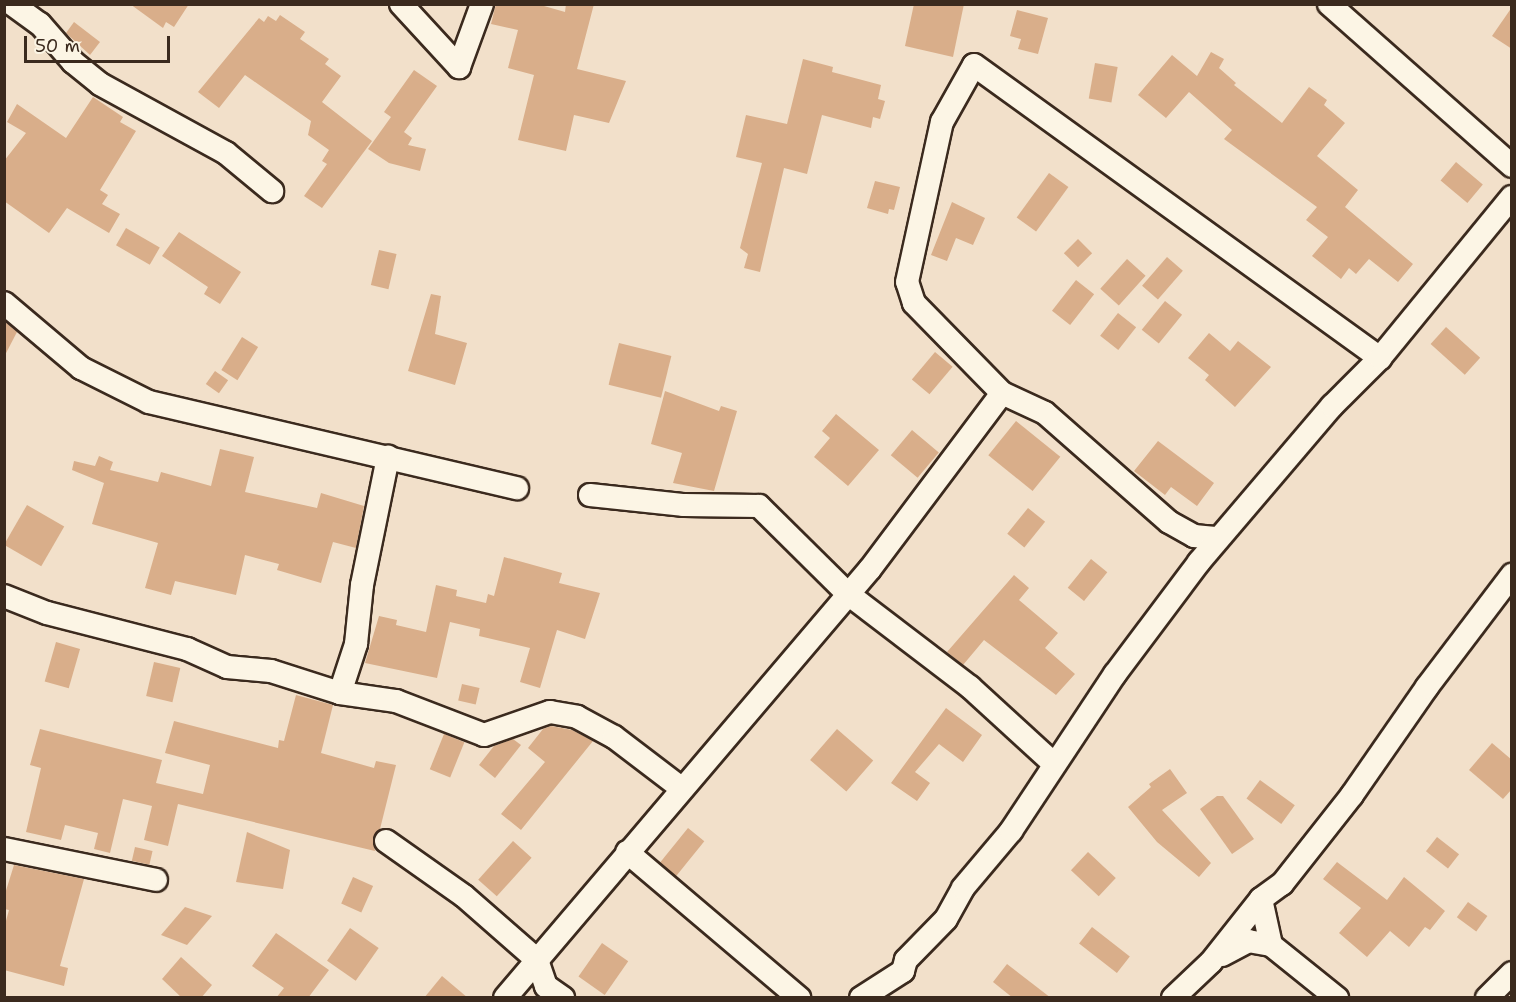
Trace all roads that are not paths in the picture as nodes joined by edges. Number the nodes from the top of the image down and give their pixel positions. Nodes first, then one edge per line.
1 (12, 4) edge
2 (401, 4) edge
3 (482, 4) edge
4 (1329, 4) edge
5 (1512, 166) edge
6 (272, 191) dead end
7 (1512, 197) edge
8 (4, 303) edge
9 (1380, 358) junction
10 (1002, 393) junction
11 (388, 457) junction
12 (517, 488) dead end
13 (590, 495) dead end
14 (1194, 536) junction
15 (1218, 538) junction
16 (1199, 562) junction
17 (1512, 575) edge
18 (848, 594) junction
19 (4, 596) edge
20 (339, 693) junction
21 (1054, 764) junction
22 (681, 788) junction
23 (386, 841) dead end
24 (4, 849) edge
25 (627, 852) junction
26 (156, 880) dead end
27 (1261, 899) junction
28 (1271, 945) junction
29 (537, 960) junction
30 (1211, 962) junction
31 (1512, 973) edge
32 (509, 992) edge
33 (554, 992) edge
34 (799, 998) edge
35 (861, 998) edge
36 (1173, 998) edge
37 (1337, 998) edge
38 (1487, 998) edge

1 - 6 street
2 - 3 street
4 - 5 street
7 - 9 street
8 - 11 street
9 - 10 street
9 - 15 street
10 - 14 street
10 - 18 street
11 - 12 street
11 - 20 street
13 - 18 street
14 - 15 street
14 - 16 street
15 - 16 street
16 - 21 street
17 - 27 street
18 - 21 street
18 - 22 street
19 - 20 street
20 - 22 street
21 - 35 street
22 - 25 street
23 - 29 street
24 - 26 street
25 - 29 street
25 - 34 street
27 - 28 street
27 - 30 street
28 - 30 street
28 - 37 street
29 - 32 street
29 - 33 street
30 - 36 street
31 - 38 street
32 - 33 street

